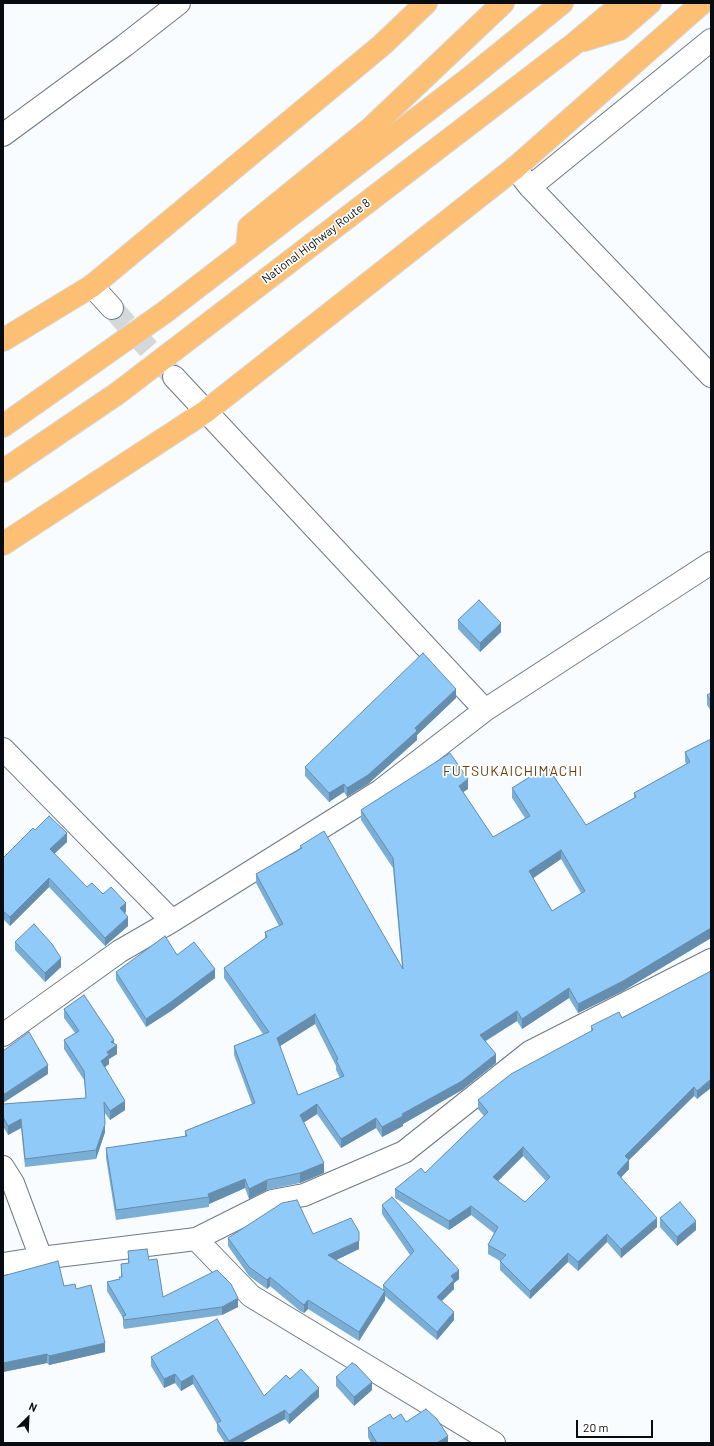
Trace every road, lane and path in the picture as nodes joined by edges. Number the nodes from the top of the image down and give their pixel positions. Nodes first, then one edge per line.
1 (179, 3) edge
2 (426, 3) edge
3 (504, 3) edge
4 (562, 3) edge
5 (623, 3) edge
6 (650, 3) edge
7 (702, 3) edge
8 (711, 40) edge
9 (574, 44) junction
10 (3, 135) edge
11 (515, 168) junction
12 (530, 187) junction
13 (247, 249) junction
14 (92, 286) junction
15 (112, 308) tunnel mouth
16 (3, 340) edge
17 (711, 376) edge
18 (174, 377) tunnel mouth
19 (206, 412) junction
20 (3, 426) edge
21 (3, 471) edge
22 (3, 544) edge
23 (711, 563) edge
24 (485, 710) junction
25 (3, 750) edge
26 (172, 921) junction
27 (711, 960) edge
28 (3, 1035) edge
29 (3, 1167) edge
30 (196, 1240) junction
31 (41, 1258) junction
32 (3, 1264) edge
33 (494, 1443) edge

1 - 10 street
2 - 14 highway
3 - 13 highway
4 - 13 highway
5 - 9 highway, National Highway Route 8
6 - 9 highway
7 - 11 highway
8 - 12 street
9 - 21 highway, National Highway Route 8
11 - 12 street
11 - 19 highway
12 - 17 street
13 - 20 highway
14 - 15 street
14 - 16 highway
18 - 19 street
19 - 22 highway
19 - 24 street
23 - 24 street
24 - 26 street
25 - 26 street
26 - 28 street
27 - 30 street
29 - 31 street
30 - 31 street
30 - 33 street
31 - 32 street

